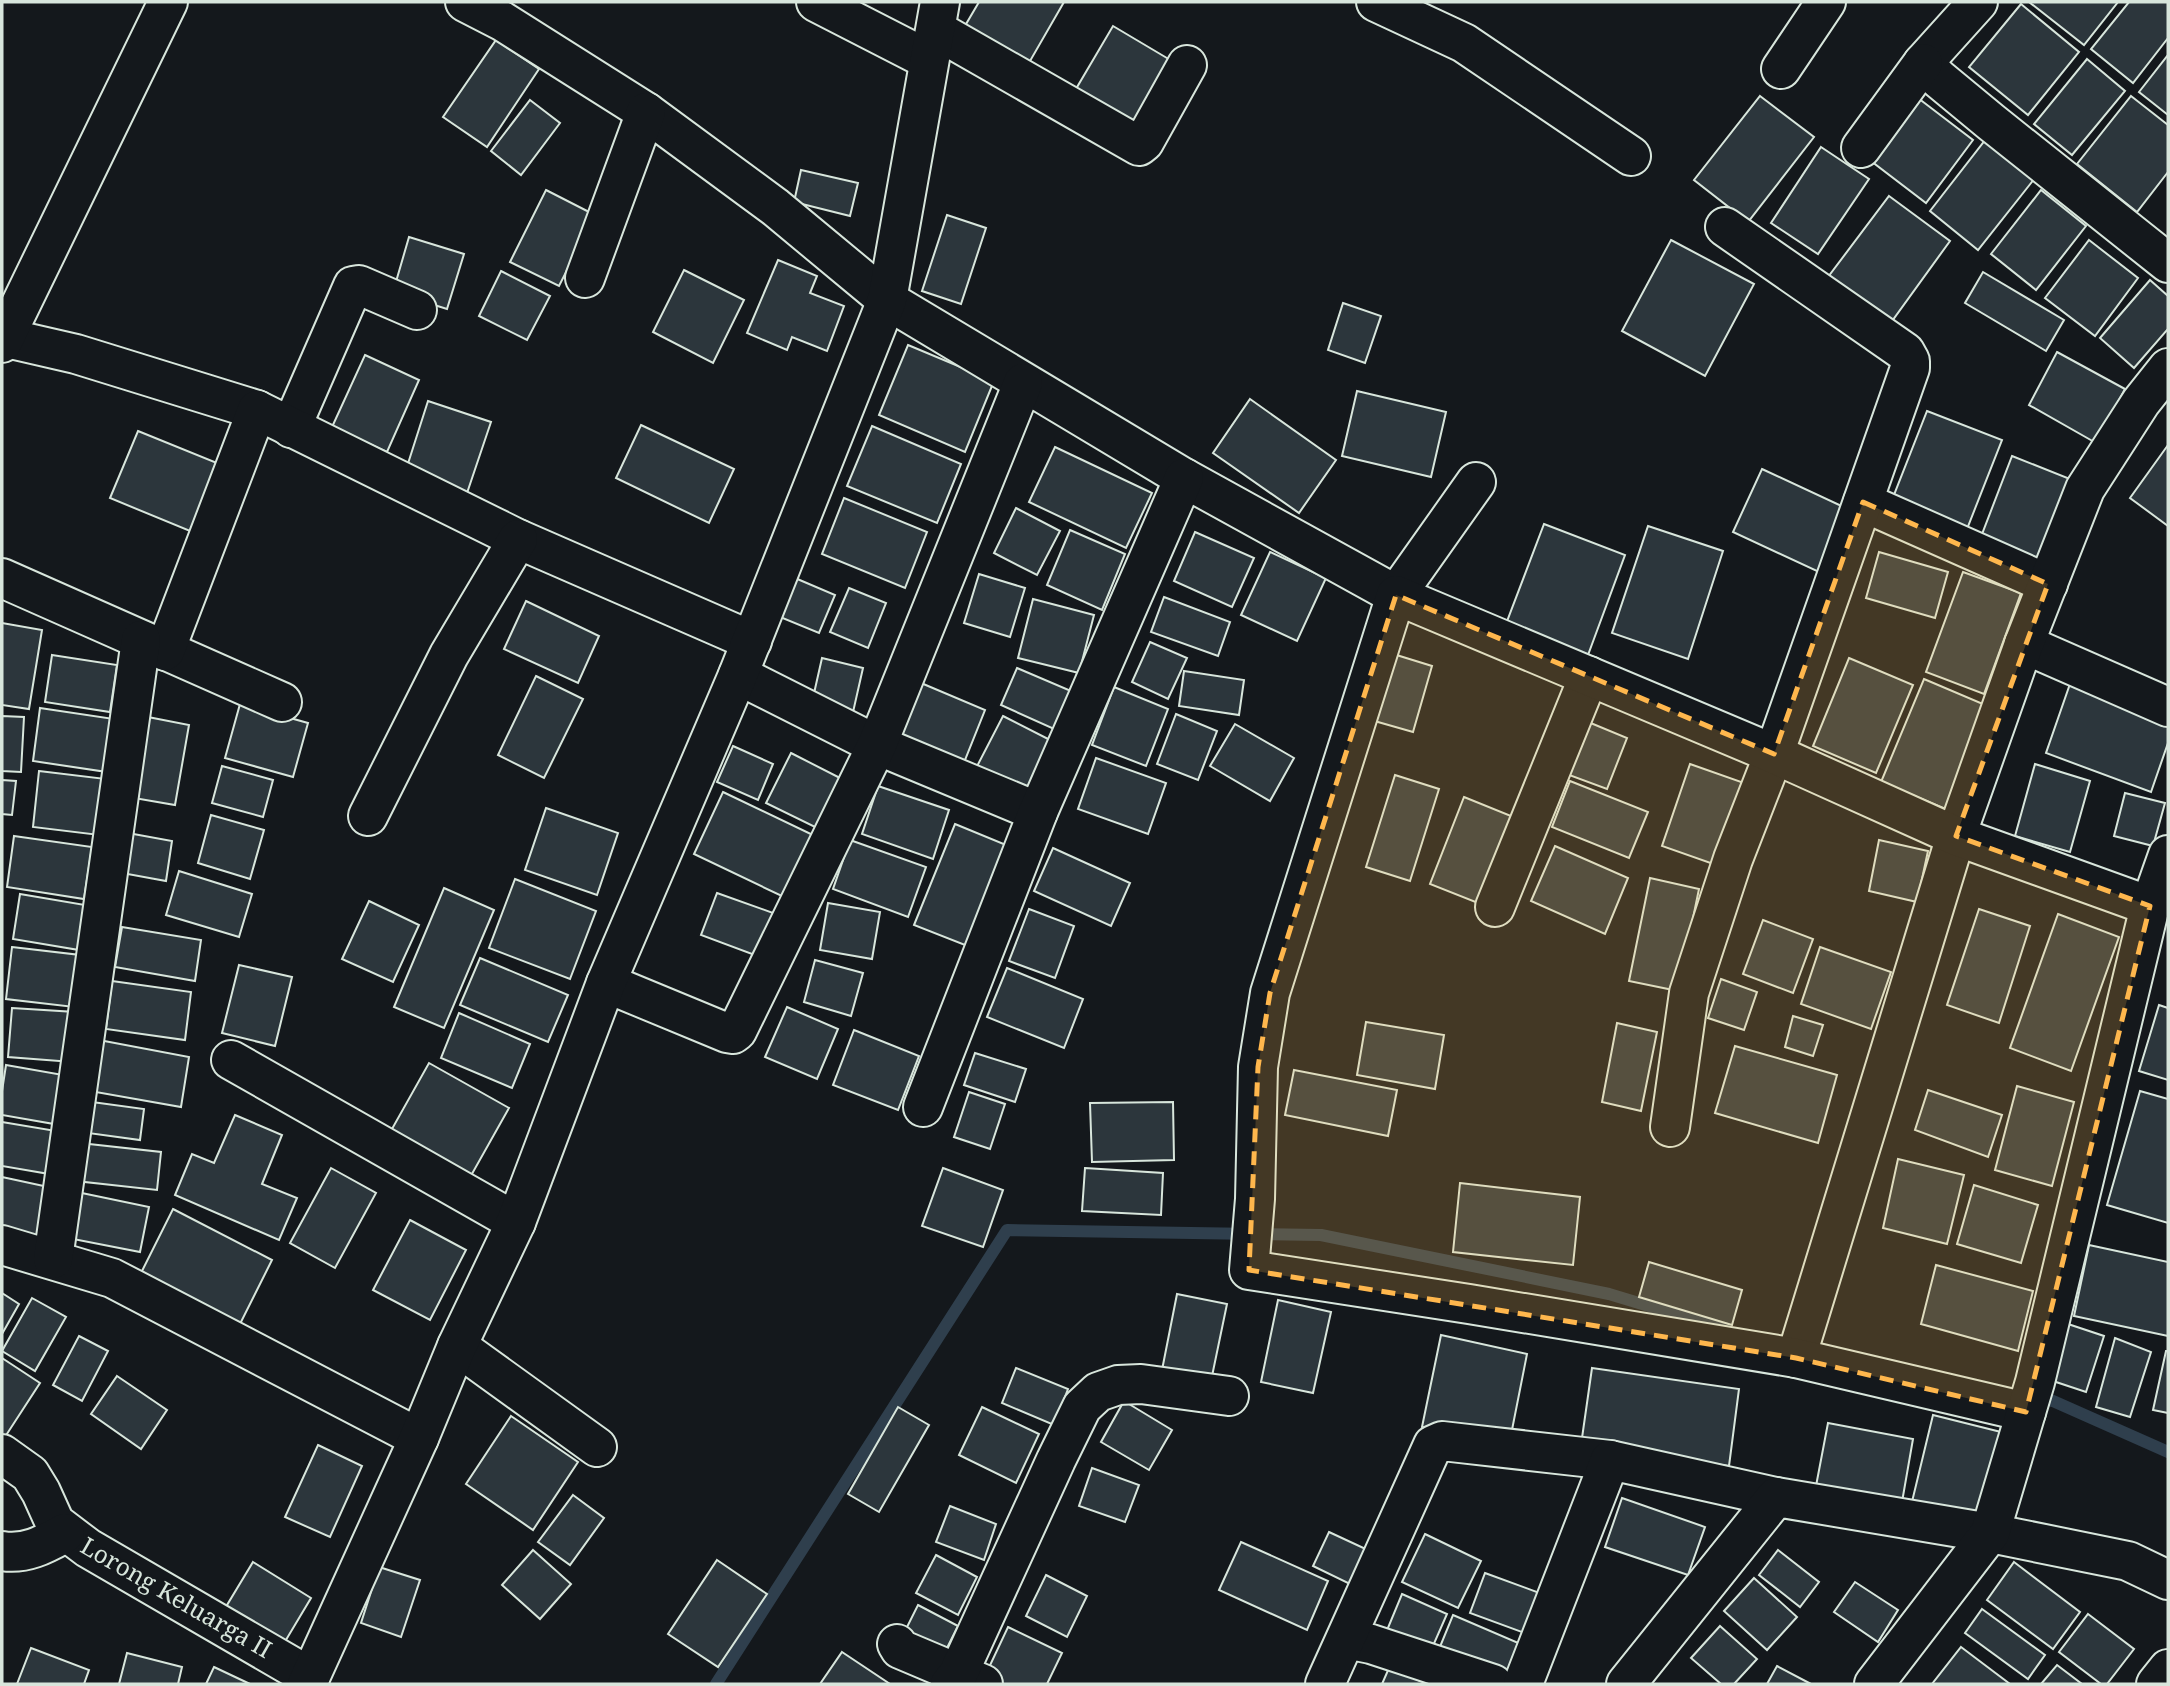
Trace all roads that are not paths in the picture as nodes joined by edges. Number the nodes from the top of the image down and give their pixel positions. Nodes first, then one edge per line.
1 (168, 2) edge
2 (465, 2) edge
3 (816, 2) edge
4 (1376, 2) edge
5 (1435, 2) edge
6 (1826, 2) edge
7 (1978, 2) edge
8 (935, 31) edge
9 (1464, 43) junction
10 (1923, 63) junction
11 (1187, 65) dead end
12 (1781, 69) dead end
13 (646, 112) junction
14 (1861, 148) dead end
15 (1631, 156) dead end
16 (1725, 227) dead end
17 (2168, 263) edge
18 (585, 278) dead end
19 (887, 300) junction
20 (417, 310) dead end
21 (3, 339) edge
22 (2168, 368) edge
23 (1023, 383) junction
24 (257, 410) junction
25 (291, 428) junction
26 (1184, 478) junction
27 (1476, 482) dead end
28 (1863, 502) junction
29 (518, 539) junction
30 (2, 578) edge
31 (2048, 584) junction
32 (1396, 595) junction
33 (752, 640) junction
34 (2024, 644) junction
35 (153, 645) junction
36 (738, 675) junction
37 (1589, 676) junction
38 (282, 702) dead end
39 (2168, 707) edge
40 (877, 746) junction
41 (1774, 754) junction
42 (1038, 812) junction
43 (368, 816) dead end
44 (1956, 836) junction
45 (2168, 855) edge
46 (2150, 906) junction
47 (1495, 907) dead end
48 (606, 983) junction
49 (231, 1060) dead end
50 (923, 1107) dead end
51 (1671, 1127) dead end
52 (516, 1222) junction
53 (2, 1245) edge
54 (53, 1259) junction
55 (457, 1346) junction
56 (1798, 1350) junction
57 (1229, 1396) dead end
58 (2029, 1401) junction
59 (419, 1438) junction
60 (597, 1447) dead end
61 (2, 1454) edge
62 (1610, 1460) junction
63 (1776, 1497) junction
64 (65, 1532) junction
65 (1990, 1533) junction
66 (2, 1551) edge
67 (2168, 1580) edge
68 (1346, 1639) junction
69 (897, 1644) dead end
70 (2168, 1669) edge
71 (309, 1680) edge
72 (964, 1681) edge
73 (1325, 1684) edge
74 (1493, 1684) edge
75 (1523, 1684) edge
76 (1626, 1684) edge
77 (1874, 1684) edge
78 (2156, 1684) edge

1 - 21 street
2 - 13 street
3 - 8 street
4 - 9 street
5 - 9 street
6 - 12 street
7 - 10 street
8 - 11 street
8 - 19 street
9 - 15 street
10 - 14 street
10 - 17 street
13 - 18 street
13 - 19 street
16 - 28 street
19 - 23 street
19 - 33 street
20 - 25 street
21 - 24 street
22 - 31 street
23 - 26 street
23 - 40 street
24 - 25 street
24 - 35 street
25 - 29 street
26 - 32 street
26 - 42 street
27 - 32 street
28 - 31 street
28 - 41 street
29 - 33 street
29 - 43 street
30 - 35 street
31 - 34 street
32 - 37 street
32 - 56 street
33 - 36 street
34 - 39 street
34 - 44 street
35 - 38 street
35 - 54 street
36 - 40 street
36 - 48 street
37 - 41 street
37 - 47 street
40 - 42 street
40 - 48 street
41 - 44 street
41 - 51 street
42 - 50 street
44 - 46 street
44 - 56 street
45 - 46 street
46 - 58 street
48 - 52 street
49 - 52 street
52 - 55 street
53 - 54 street
54 - 59 street
55 - 59 street
55 - 60 street
56 - 58 street
57 - 72 street
58 - 65 street
59 - 71 street
61 - 64 street
62 - 63 street
62 - 68 street
62 - 75 street
63 - 65 street
63 - 76 street
64 - 66 street, Lorong Keluarga II
64 - 71 street, Lorong Keluarga II
65 - 67 street
65 - 77 street
68 - 73 street
68 - 74 street
69 - 72 street
70 - 78 street

